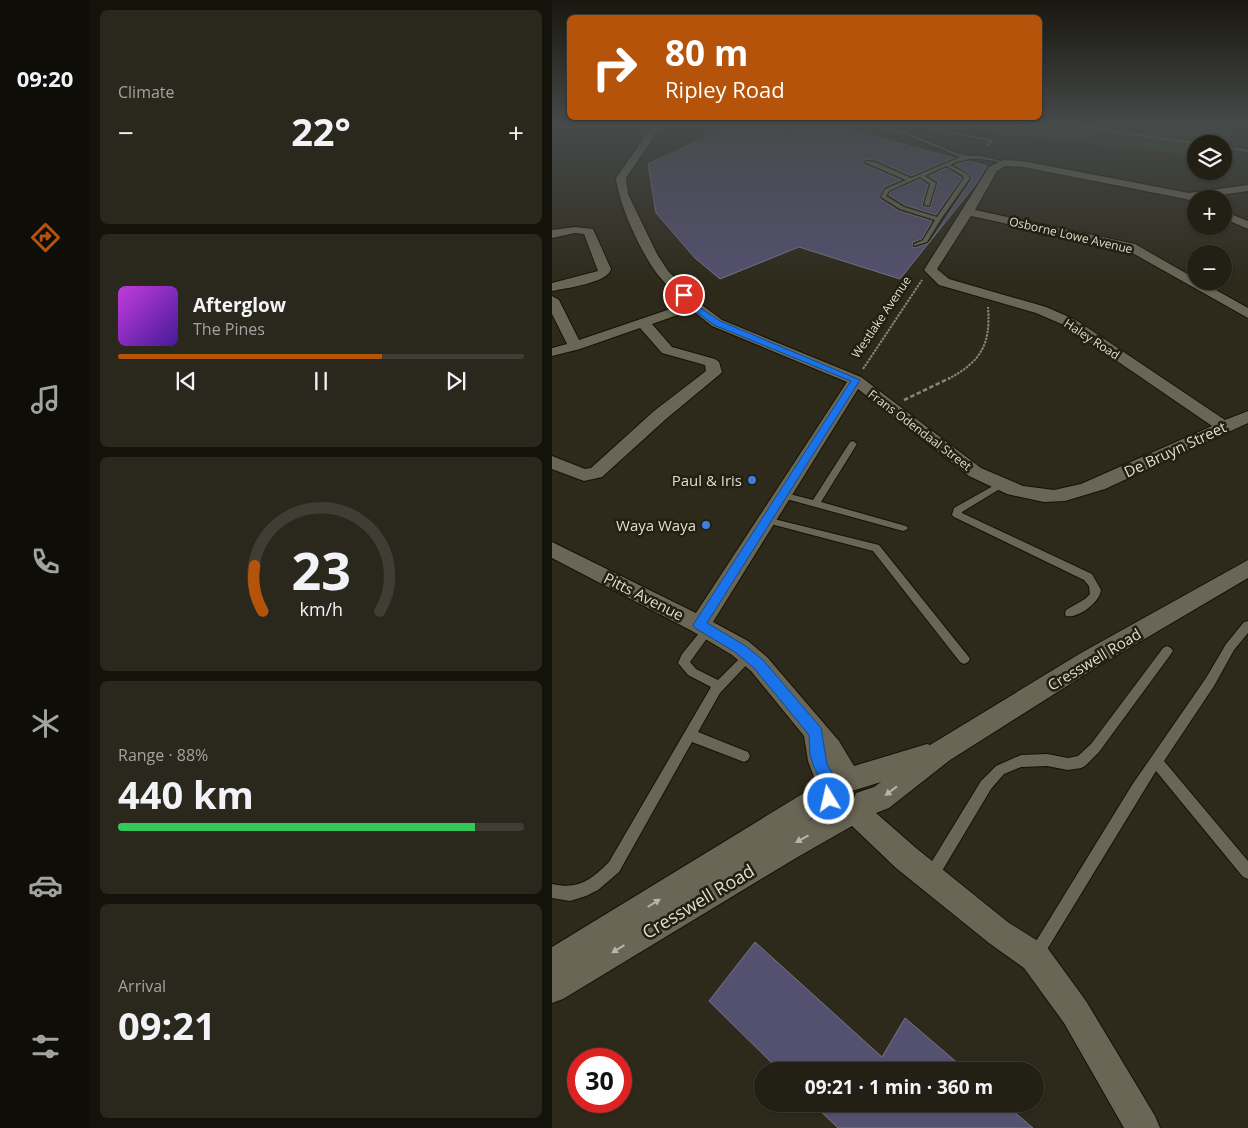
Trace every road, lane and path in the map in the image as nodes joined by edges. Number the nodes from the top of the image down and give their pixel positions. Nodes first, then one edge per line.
1 (621, 179) edge
2 (909, 179) edge
3 (927, 179) edge
4 (967, 179) edge
5 (987, 179) edge
6 (1095, 179) edge
7 (1248, 188) edge
8 (1232, 191) edge
9 (1187, 197) edge
10 (927, 205) dead end
11 (968, 212) junction
12 (1232, 218) edge
13 (938, 219) junction
14 (1248, 226) edge
15 (552, 234) edge
16 (916, 245) dead end
17 (932, 266) junction
18 (552, 287) edge
19 (978, 292) junction
20 (552, 300) edge
21 (694, 305) junction
22 (1248, 314) edge
23 (642, 322) junction
24 (575, 346) junction
25 (552, 352) edge
26 (856, 380) junction
27 (890, 406) junction
28 (1248, 416) edge
29 (1224, 427) junction
30 (853, 444) dead end
31 (552, 462) edge
32 (1103, 483) joint
33 (1000, 486) junction
34 (782, 496) junction
35 (815, 504) junction
36 (766, 520) junction
37 (902, 528) dead end
38 (552, 549) edge
39 (1248, 568) edge
40 (1070, 613) dead end
41 (704, 627) junction
42 (1246, 630) edge
43 (1167, 651) dead end
44 (749, 656) junction
45 (964, 659) dead end
46 (719, 686) junction
47 (690, 734) junction
48 (744, 756) dead end
49 (1156, 761) junction
50 (847, 795) junction
51 (1248, 872) edge
52 (930, 877) junction
53 (552, 891) edge
54 (1035, 957) junction
55 (552, 964) edge
56 (552, 988) edge
57 (1143, 1128) edge

1 - 21 street, Frans Odendaal Street
2 - 13 lane
3 - 10 lane
4 - 13 lane
5 - 11 street
6 - 9 street
7 - 8 street
11 - 17 street
11 - 22 street, Osborne Lowe Avenue
12 - 14 street
13 - 16 lane
15 - 18 street
17 - 19 street, Haley Road
17 - 26 path, Westlake Avenue
19 - 27 path
19 - 29 street, Haley Road
20 - 24 street
21 - 23 street
21 - 26 street, Frans Odendaal Street
23 - 24 street
23 - 31 street
24 - 25 street
26 - 27 street, Frans Odendaal Street
26 - 34 street
27 - 33 street, Frans Odendaal Street
28 - 29 street, De Bruyn Street
29 - 32 street, De Bruyn Street
30 - 35 lane
32 - 33 street, Frans Odendaal Street
33 - 40 lane
34 - 35 lane
34 - 36 street
35 - 37 lane
36 - 41 street
36 - 45 lane
38 - 41 street, Pitts Avenue
39 - 50 street, Cresswell Road
41 - 44 street, Pitts Avenue
41 - 46 lane
42 - 49 lane
43 - 52 lane
44 - 46 lane
44 - 50 street, Pitts Avenue
46 - 47 lane
47 - 48 lane
47 - 53 lane
49 - 51 lane
49 - 54 lane
50 - 52 street
55 -> 50 street, Cresswell Road
50 -> 56 street, Cresswell Road
52 - 54 street
54 - 57 street

